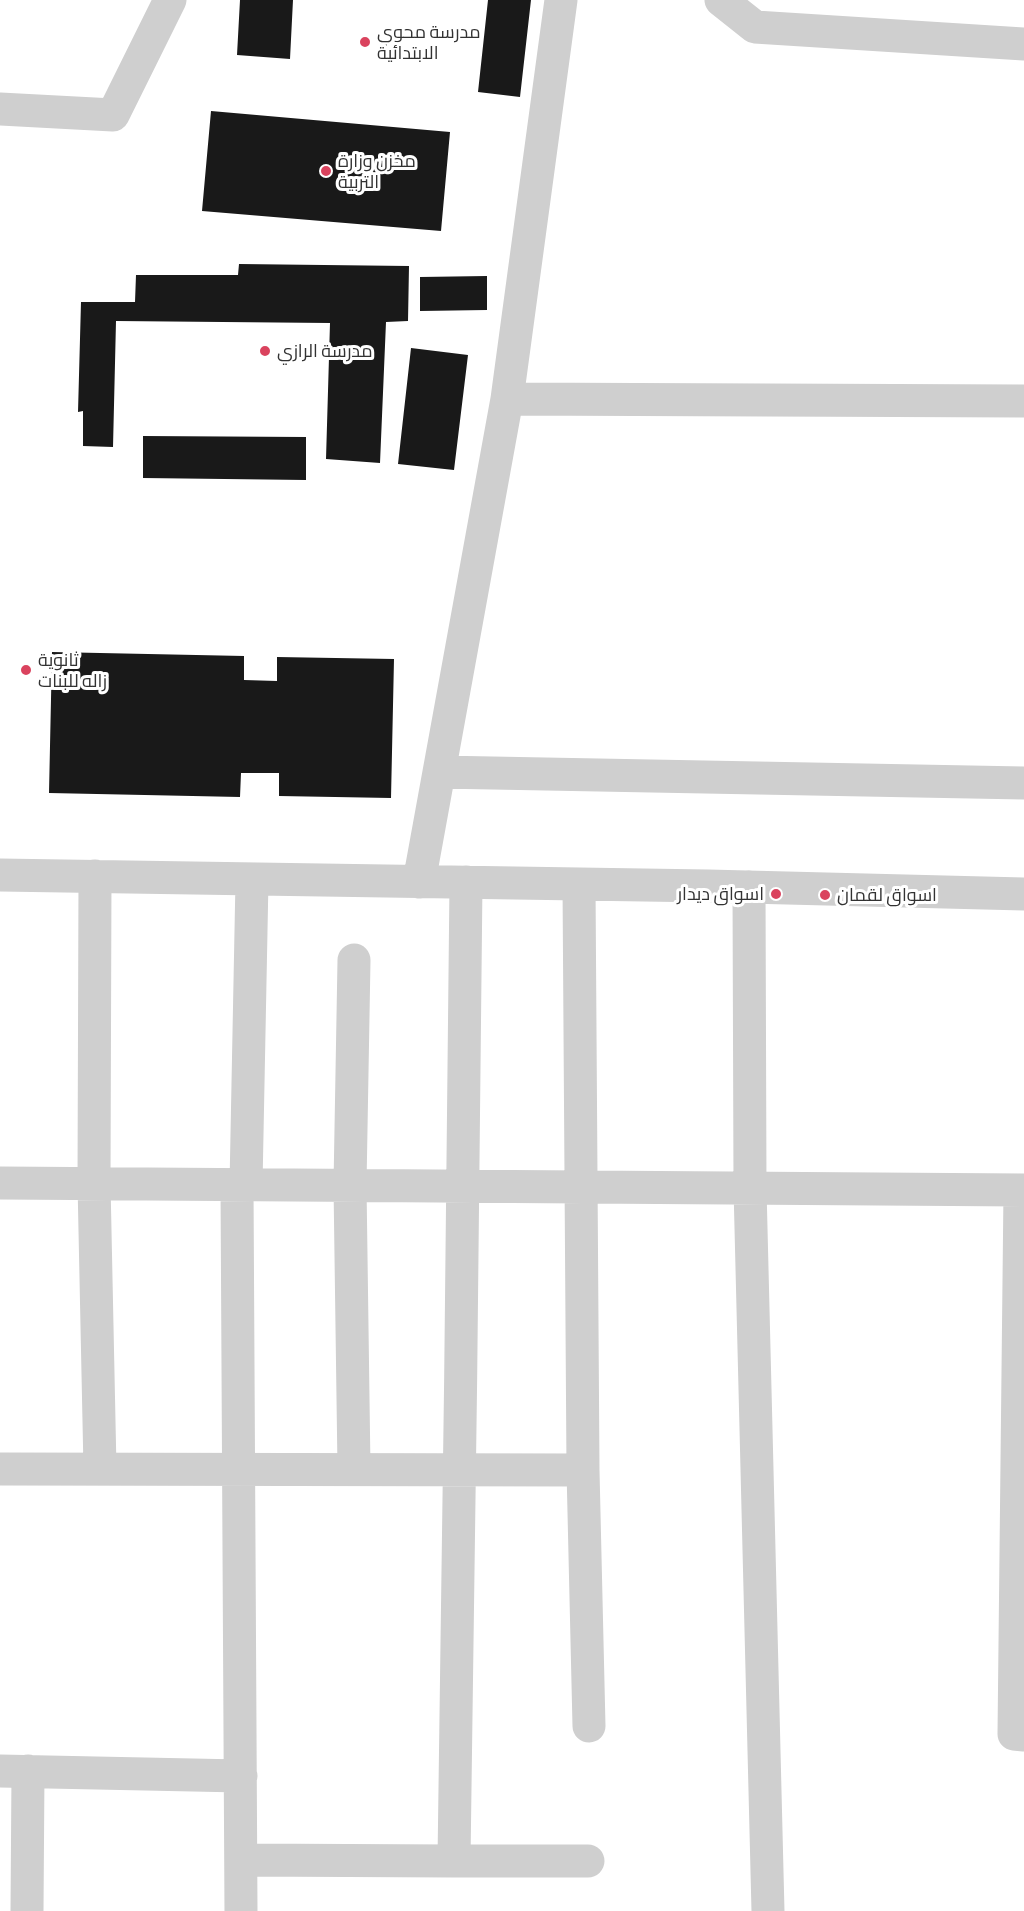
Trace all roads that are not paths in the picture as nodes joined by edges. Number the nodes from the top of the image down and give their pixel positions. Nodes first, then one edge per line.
1 (170, 0) edge
2 (561, 0) edge
3 (721, 0) edge
4 (1024, 44) edge
5 (0, 109) edge
6 (507, 399) junction
7 (1024, 401) edge
8 (439, 772) junction
9 (1024, 783) edge
10 (0, 875) edge
11 (95, 876) junction
12 (252, 880) junction
13 (419, 882) junction
14 (466, 882) junction
15 (579, 884) junction
16 (749, 887) junction
17 (1024, 894) edge
18 (354, 960) dead end
19 (0, 1183) edge
20 (94, 1184) junction
21 (241, 1185) junction
22 (350, 1185) junction
23 (465, 1186) junction
24 (580, 1187) junction
25 (750, 1188) junction
26 (1022, 1190) edge
27 (0, 1469) edge
28 (100, 1469) junction
29 (238, 1469) junction
30 (354, 1469) junction
31 (458, 1470) junction
32 (583, 1470) junction
33 (590, 1726) dead end
34 (1024, 1735) edge
35 (14, 1771) edge
36 (241, 1776) junction
37 (241, 1860) junction
38 (454, 1861) junction
39 (588, 1861) dead end
40 (27, 1911) edge
41 (241, 1911) edge
42 (768, 1911) edge

1 - 5 street
2 - 6 street
3 - 4 street
6 - 7 street
6 - 8 street
8 - 9 street
8 - 13 street
10 - 11 street
11 - 12 street
11 - 20 street
12 - 13 street
12 - 21 street
13 - 14 street
14 - 15 street
14 - 23 street
15 - 16 street
15 - 24 street
16 - 17 street
16 - 25 street
18 - 22 street
19 - 20 street
20 - 21 street
20 - 28 street
21 - 22 street
21 - 29 street
22 - 23 street
22 - 30 street
23 - 24 street
23 - 31 street
24 - 25 street
24 - 32 street
25 - 26 street
25 - 42 street
26 - 34 street
27 - 28 street
28 - 29 street
29 - 30 street
29 - 36 street
30 - 31 street
31 - 32 street
31 - 38 street
32 - 33 street
35 - 36 street
35 - 40 street
36 - 37 street
37 - 38 street
37 - 41 street
38 - 39 street

